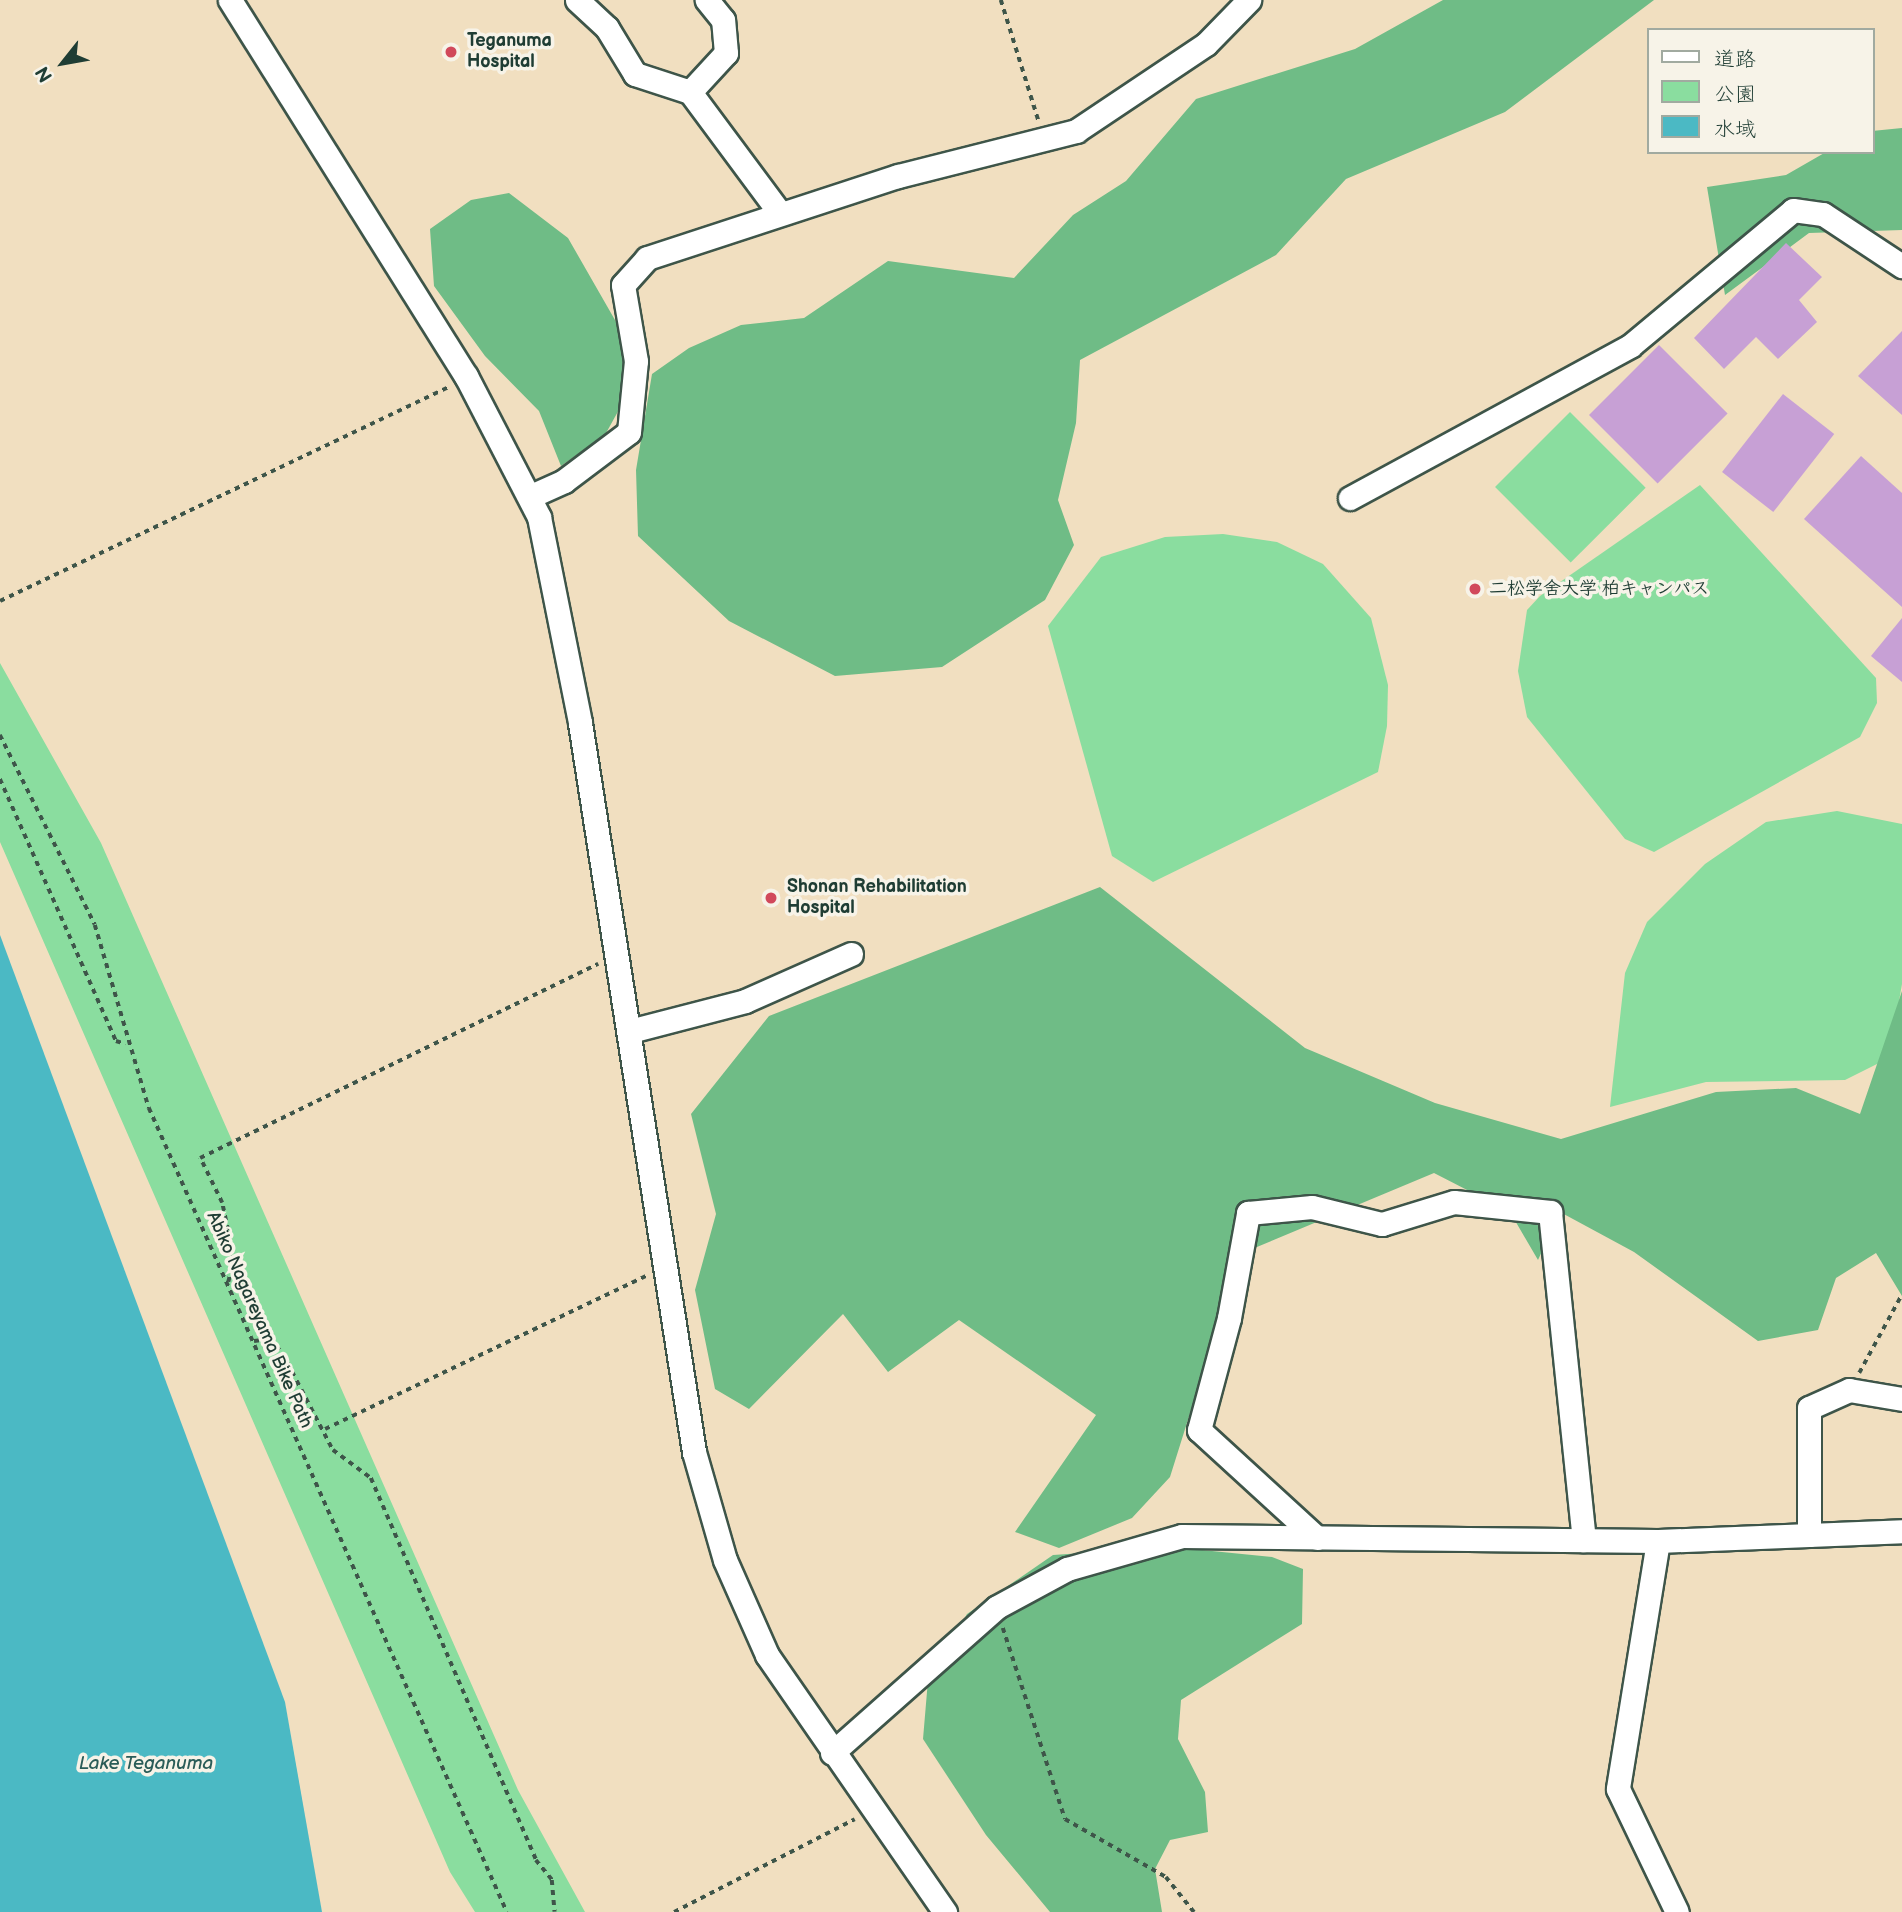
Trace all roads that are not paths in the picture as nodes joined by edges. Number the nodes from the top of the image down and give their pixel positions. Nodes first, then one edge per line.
1 (230, 0) edge
2 (577, 0) edge
3 (707, 0) edge
4 (1249, 0) edge
5 (690, 92) junction
6 (779, 212) junction
7 (1902, 266) edge
8 (531, 496) junction
9 (1350, 498) dead end
10 (851, 954) dead end
11 (629, 1031) junction
12 (1902, 1399) edge
13 (1902, 1531) edge
14 (1809, 1535) junction
15 (1317, 1538) junction
16 (1584, 1541) junction
17 (1658, 1541) junction
18 (832, 1753) junction
19 (945, 1912) edge
20 (1677, 1912) edge

1 - 8 street
2 - 5 street
3 - 5 street
4 - 6 street
5 - 6 street
6 - 8 street
7 - 9 street
8 - 11 street
10 - 11 street
11 - 18 street
12 - 14 street
13 - 14 street
14 - 17 street
15 - 16 street
15 - 16 street
15 - 18 street
16 - 17 street
17 - 20 street
18 - 19 street

